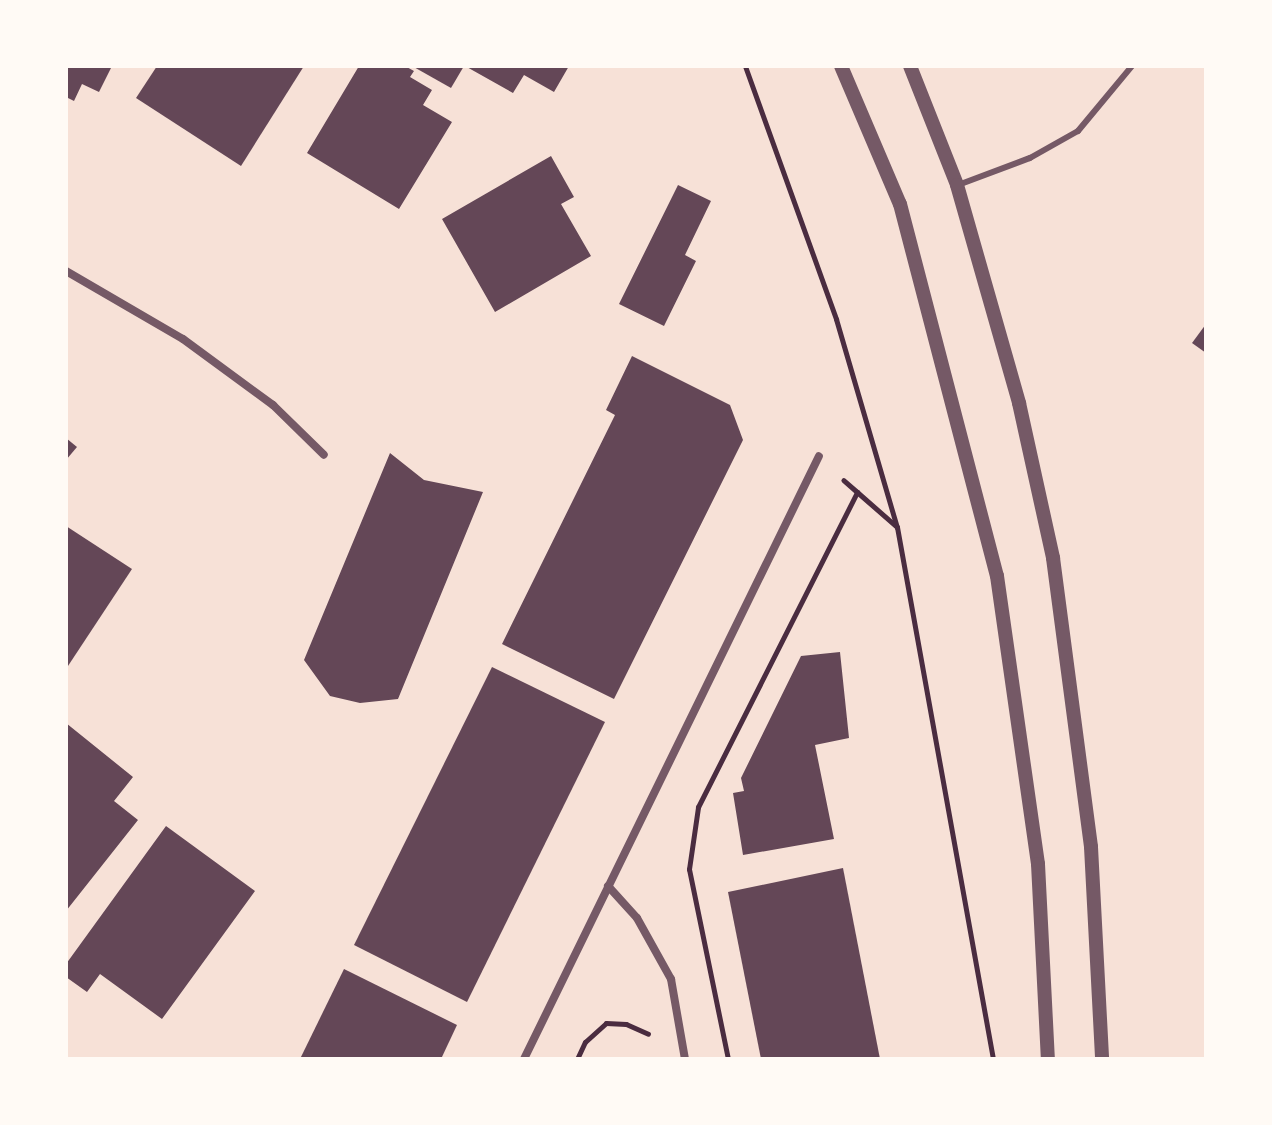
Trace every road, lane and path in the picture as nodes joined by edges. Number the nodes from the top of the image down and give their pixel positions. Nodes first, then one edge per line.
1 (745, 66) edge
2 (841, 66) edge
3 (910, 66) edge
4 (1132, 66) edge
5 (957, 185) junction
6 (66, 271) edge
7 (324, 455) dead end
8 (819, 456) joint
9 (857, 492) junction
10 (897, 527) junction
11 (608, 886) junction
12 (656, 1047) dead end
13 (524, 1059) edge
14 (577, 1059) edge
15 (685, 1059) edge
16 (728, 1059) edge
17 (993, 1059) edge
18 (1048, 1059) edge
19 (1102, 1059) edge

1 - 10 path
2 - 18 street
3 - 5 street
4 - 5 lane
5 - 19 street
6 - 7 street
8 - 9 path
8 - 11 street
9 - 10 path
9 - 16 path
10 - 17 path
11 - 13 street
11 - 15 street
12 - 14 path

